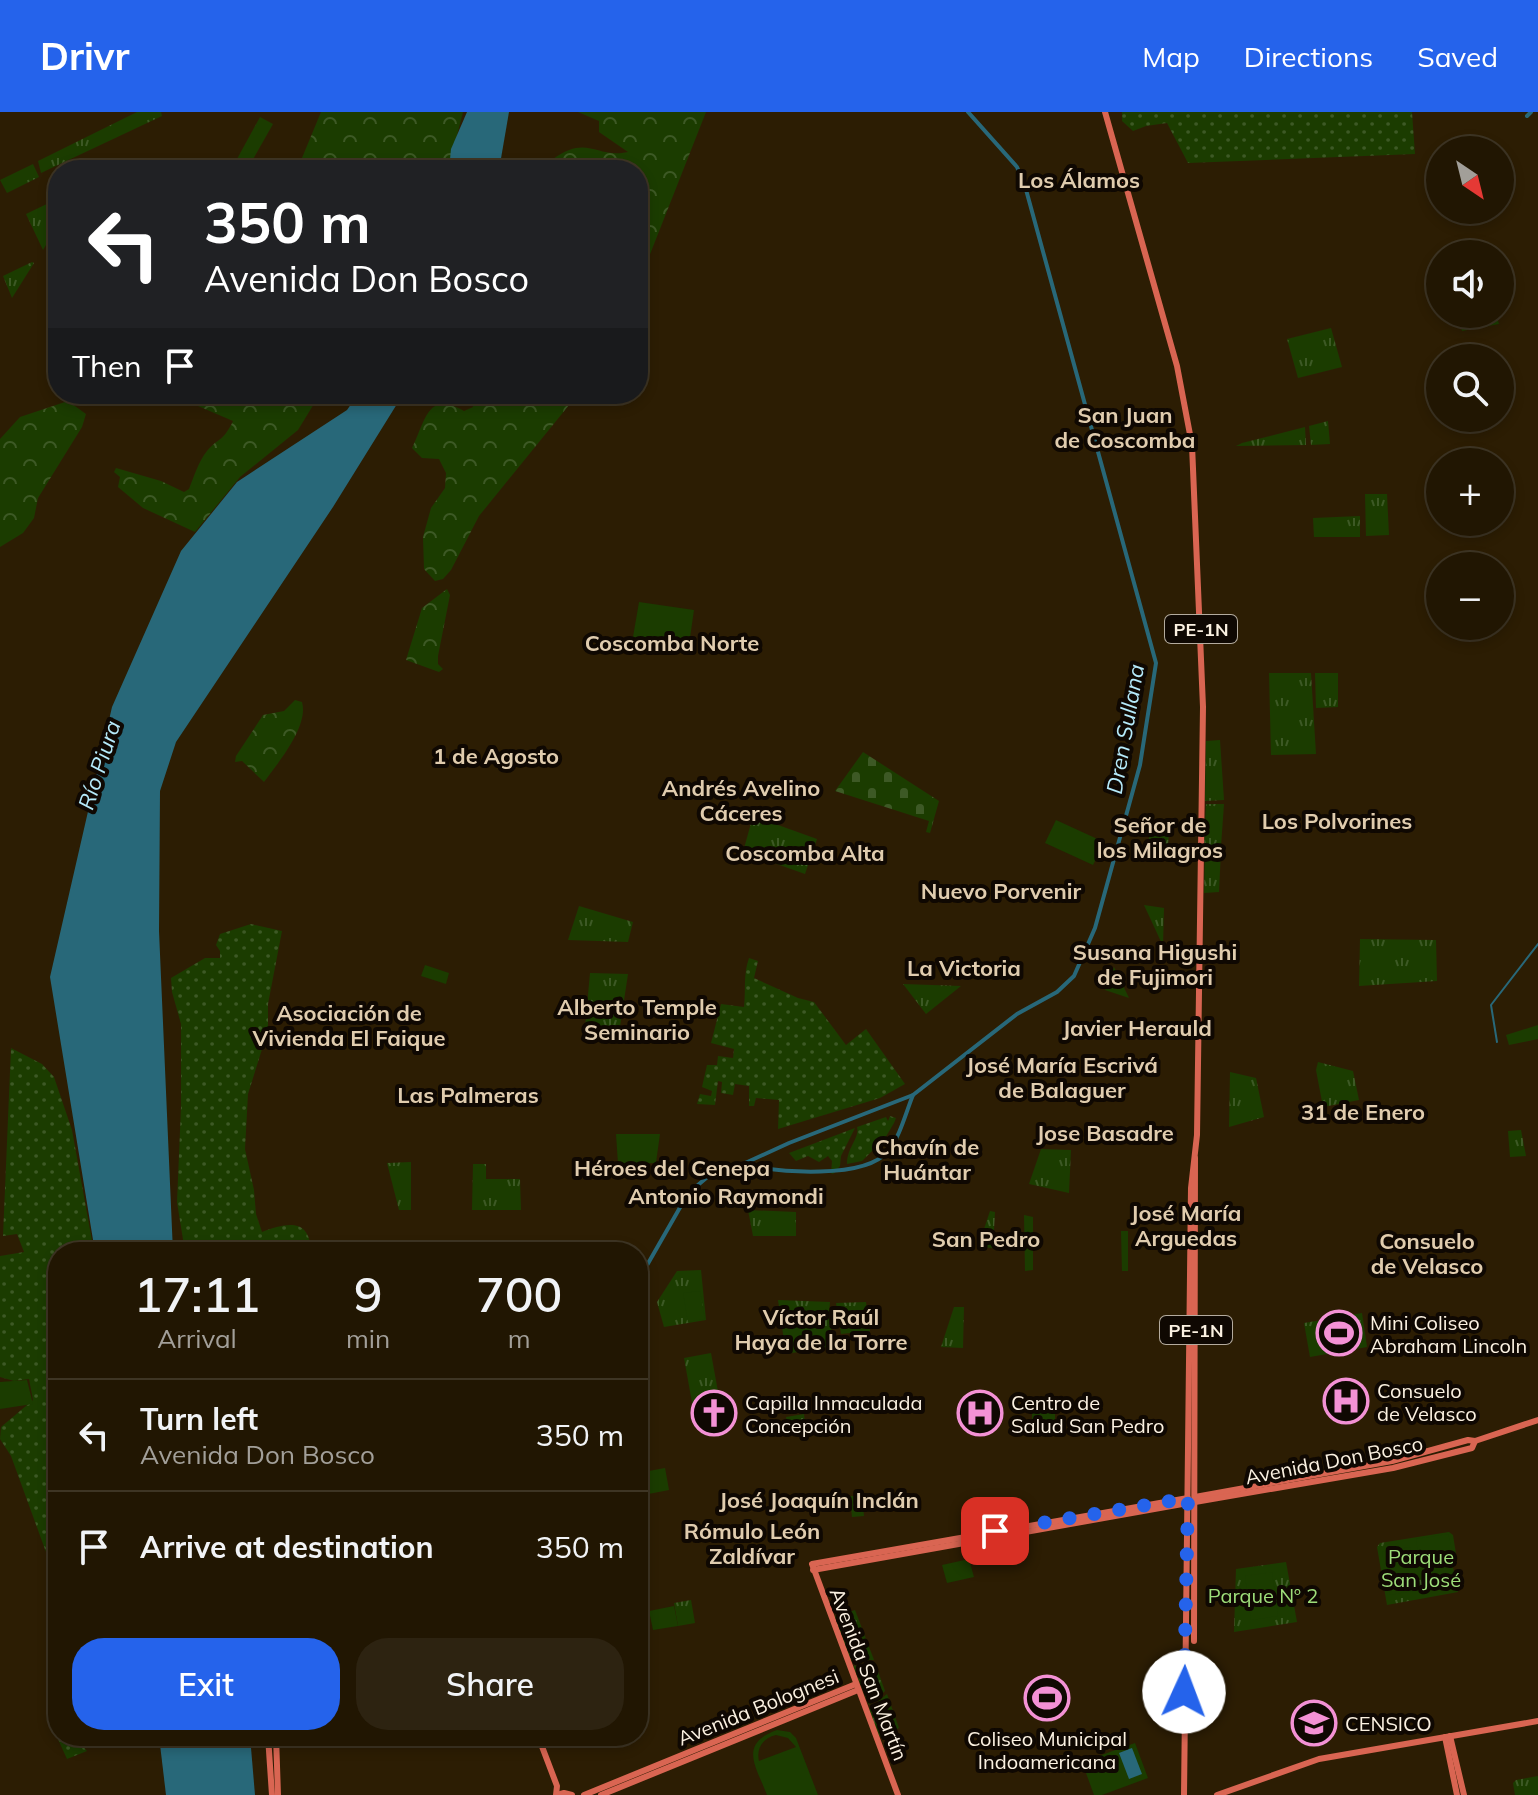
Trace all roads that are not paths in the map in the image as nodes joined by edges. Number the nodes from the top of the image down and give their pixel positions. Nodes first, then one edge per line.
1 (1105, 112) edge
2 (1538, 1420) edge
3 (1192, 1500) junction
4 (813, 1567) joint
5 (1191, 1595) junction
6 (1194, 1641) dead end
7 (857, 1687) junction
8 (1538, 1721) edge
9 (1447, 1737) junction
10 (269, 1746) edge
11 (276, 1746) edge
12 (542, 1746) edge
13 (557, 1786) junction
14 (570, 1794) edge
15 (275, 1795) edge
16 (556, 1795) edge
17 (584, 1795) edge
18 (601, 1795) edge
19 (898, 1795) edge
20 (1184, 1795) edge
21 (1217, 1795) edge
22 (1457, 1795) edge
23 (1464, 1795) edge

1 - 3 main road, PE-1N
2 - 3 main road, Avenida Don Bosco
3 - 4 main road, Avenida Don Bosco
3 - 5 main road
4 - 7 main road, Avenida San Martín
5 - 6 main road
5 - 20 main road
7 - 17 main road, Avenida Bolognesi
7 - 18 main road, Avenida Bolognesi
7 - 19 main road, Avenida San Martín
8 - 9 main road
9 - 21 main road
9 - 22 main road
9 - 23 main road
10 - 15 main road
11 - 15 main road
12 - 13 main road
13 - 14 main road
13 - 16 main road
14 - 16 main road

